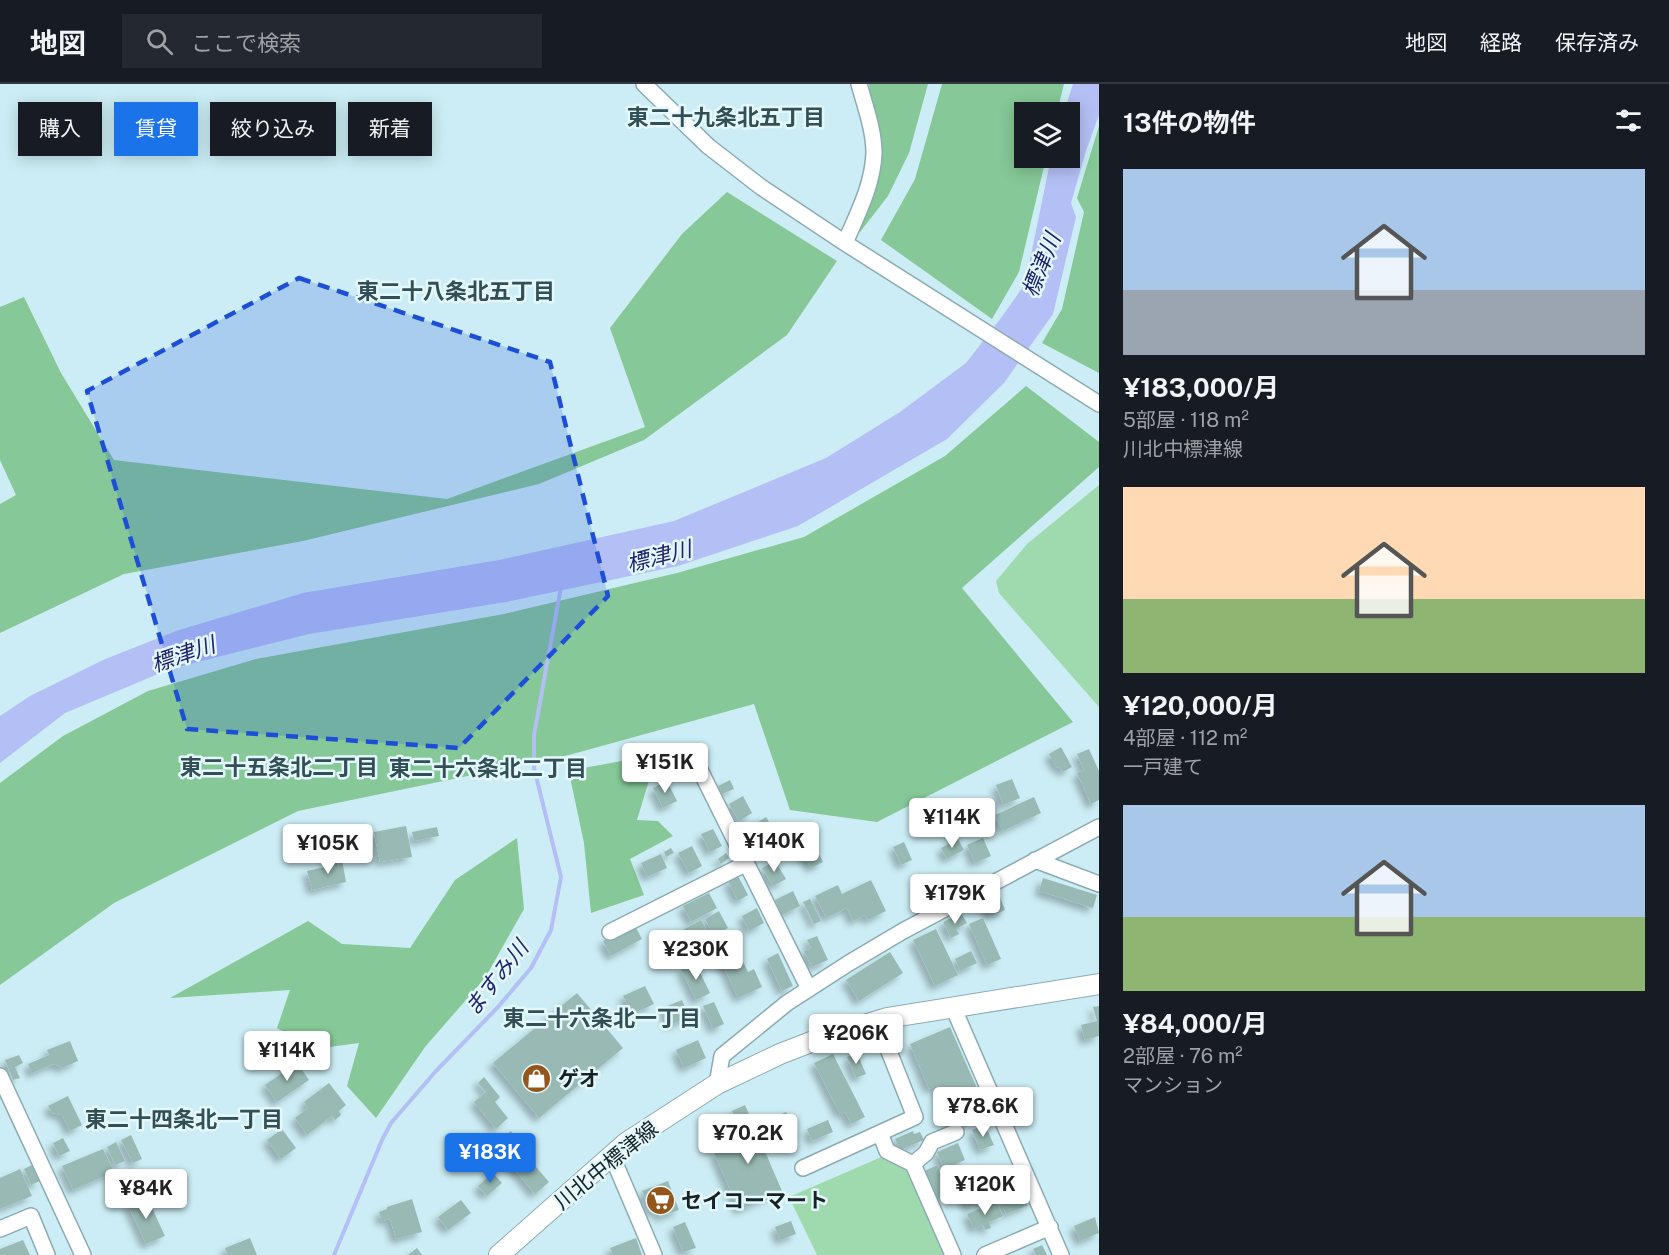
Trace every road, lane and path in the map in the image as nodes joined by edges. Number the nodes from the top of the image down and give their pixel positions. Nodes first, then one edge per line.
1 (644, 84) edge
2 (859, 84) edge
3 (845, 243) junction
4 (1099, 405) edge
5 (699, 770) dead end
6 (1099, 827) edge
7 (1035, 861) junction
8 (745, 864) junction
9 (1099, 884) edge
10 (610, 932) dead end
11 (1099, 984) edge
12 (809, 989) junction
13 (953, 1007) junction
14 (877, 1021) junction
15 (0, 1076) edge
16 (717, 1084) junction
17 (956, 1132) dead end
18 (880, 1133) junction
19 (612, 1156) junction
20 (913, 1164) junction
21 (803, 1168) dead end
22 (1050, 1227) junction
23 (0, 1229) edge
24 (48, 1255) edge
25 (82, 1255) edge
26 (499, 1255) edge
27 (654, 1255) edge
28 (953, 1255) edge
29 (985, 1255) edge
30 (1061, 1255) edge

1 - 3 street
2 - 3 street
3 - 4 street
5 - 8 street
6 - 7 street
7 - 9 street
7 - 12 street
8 - 10 street
8 - 12 street
11 - 13 main road, 川北中標津線
12 - 16 street
13 - 14 main road, 川北中標津線
13 - 22 street
14 - 16 main road, 川北中標津線
14 - 18 street
15 - 25 street
16 - 19 main road, 川北中標津線
17 - 20 street
18 - 20 street
18 - 21 street
19 - 26 main road, 川北中標津線
19 - 27 street
20 - 28 street
22 - 29 street
22 - 30 street
23 - 24 street

